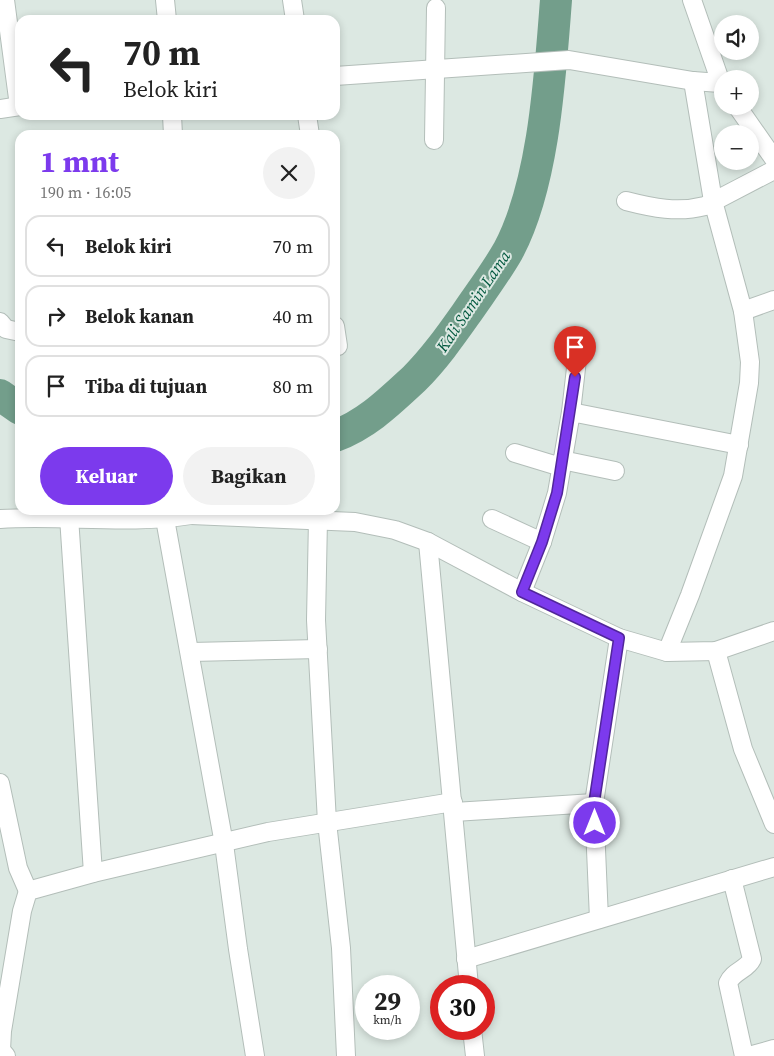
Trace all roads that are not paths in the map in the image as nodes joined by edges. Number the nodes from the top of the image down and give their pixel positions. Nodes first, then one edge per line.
1 (6, 0) edge
2 (166, 0) edge
3 (292, 0) edge
4 (692, 0) edge
5 (436, 8) dead end
6 (166, 15) edge
7 (294, 15) edge
8 (435, 68) junction
9 (716, 70) edge
10 (15, 73) edge
11 (340, 76) edge
12 (693, 81) junction
13 (714, 83) edge
14 (15, 107) edge
15 (0, 109) edge
16 (743, 115) edge
17 (434, 140) dead end
18 (774, 159) edge
19 (774, 170) edge
20 (626, 201) dead end
21 (713, 201) junction
22 (774, 300) edge
23 (743, 311) junction
24 (0, 322) edge
25 (15, 331) edge
26 (579, 342) dead end
27 (571, 412) junction
28 (738, 445) junction
29 (515, 453) dead end
30 (562, 464) junction
31 (616, 471) dead end
32 (182, 515) edge
33 (233, 515) edge
34 (70, 517) junction
35 (0, 519) edge
36 (165, 519) junction
37 (318, 519) junction
38 (492, 519) dead end
39 (428, 542) junction
40 (542, 542) junction
41 (522, 592) junction
42 (774, 631) edge
43 (619, 638) junction
44 (318, 649) junction
45 (716, 651) junction
46 (191, 652) junction
47 (667, 652) junction
48 (0, 783) edge
49 (594, 803) junction
50 (454, 807) junction
51 (327, 822) junction
52 (774, 824) edge
53 (224, 844) junction
54 (774, 867) edge
55 (93, 873) junction
56 (732, 879) junction
57 (28, 891) junction
58 (599, 919) junction
59 (466, 959) junction
60 (468, 975) edge
61 (473, 1040) edge
62 (774, 1049) edge
63 (6, 1056) edge
64 (255, 1056) edge
65 (346, 1056) edge
66 (474, 1056) edge
67 (744, 1056) edge
68 (749, 1056) edge

1 - 10 street
2 - 6 street
3 - 7 street
4 - 9 street
5 - 8 street
8 - 11 street
8 - 12 street
8 - 17 street
12 - 13 street
12 - 21 street
14 - 15 street
16 - 18 street
19 - 21 street
20 - 21 street
21 - 23 street
22 - 23 street
23 - 28 street
24 - 25 street
26 - 27 street
27 - 28 street
27 - 30 street
28 - 47 street
29 - 30 street
30 - 31 street
30 - 40 street
32 - 36 street
33 - 37 street
34 - 35 street
34 - 36 street
34 - 55 street
36 - 46 street
37 - 39 street
37 - 44 street
38 - 40 street
39 - 41 street
39 - 50 street
40 - 41 street
41 - 43 street
42 - 45 street
43 - 47 street
43 - 49 street
44 - 46 street
44 - 51 street
45 - 47 street
45 - 52 street
46 - 53 street
48 - 57 street
49 - 50 street
49 - 58 street
50 - 51 street
50 - 59 street
51 - 53 street
51 - 65 street
53 - 55 street
53 - 64 street
54 - 56 street
55 - 57 street
56 - 58 street
56 - 67 street
57 - 63 street
58 - 59 street
59 - 60 street
61 - 66 street
62 - 68 street

